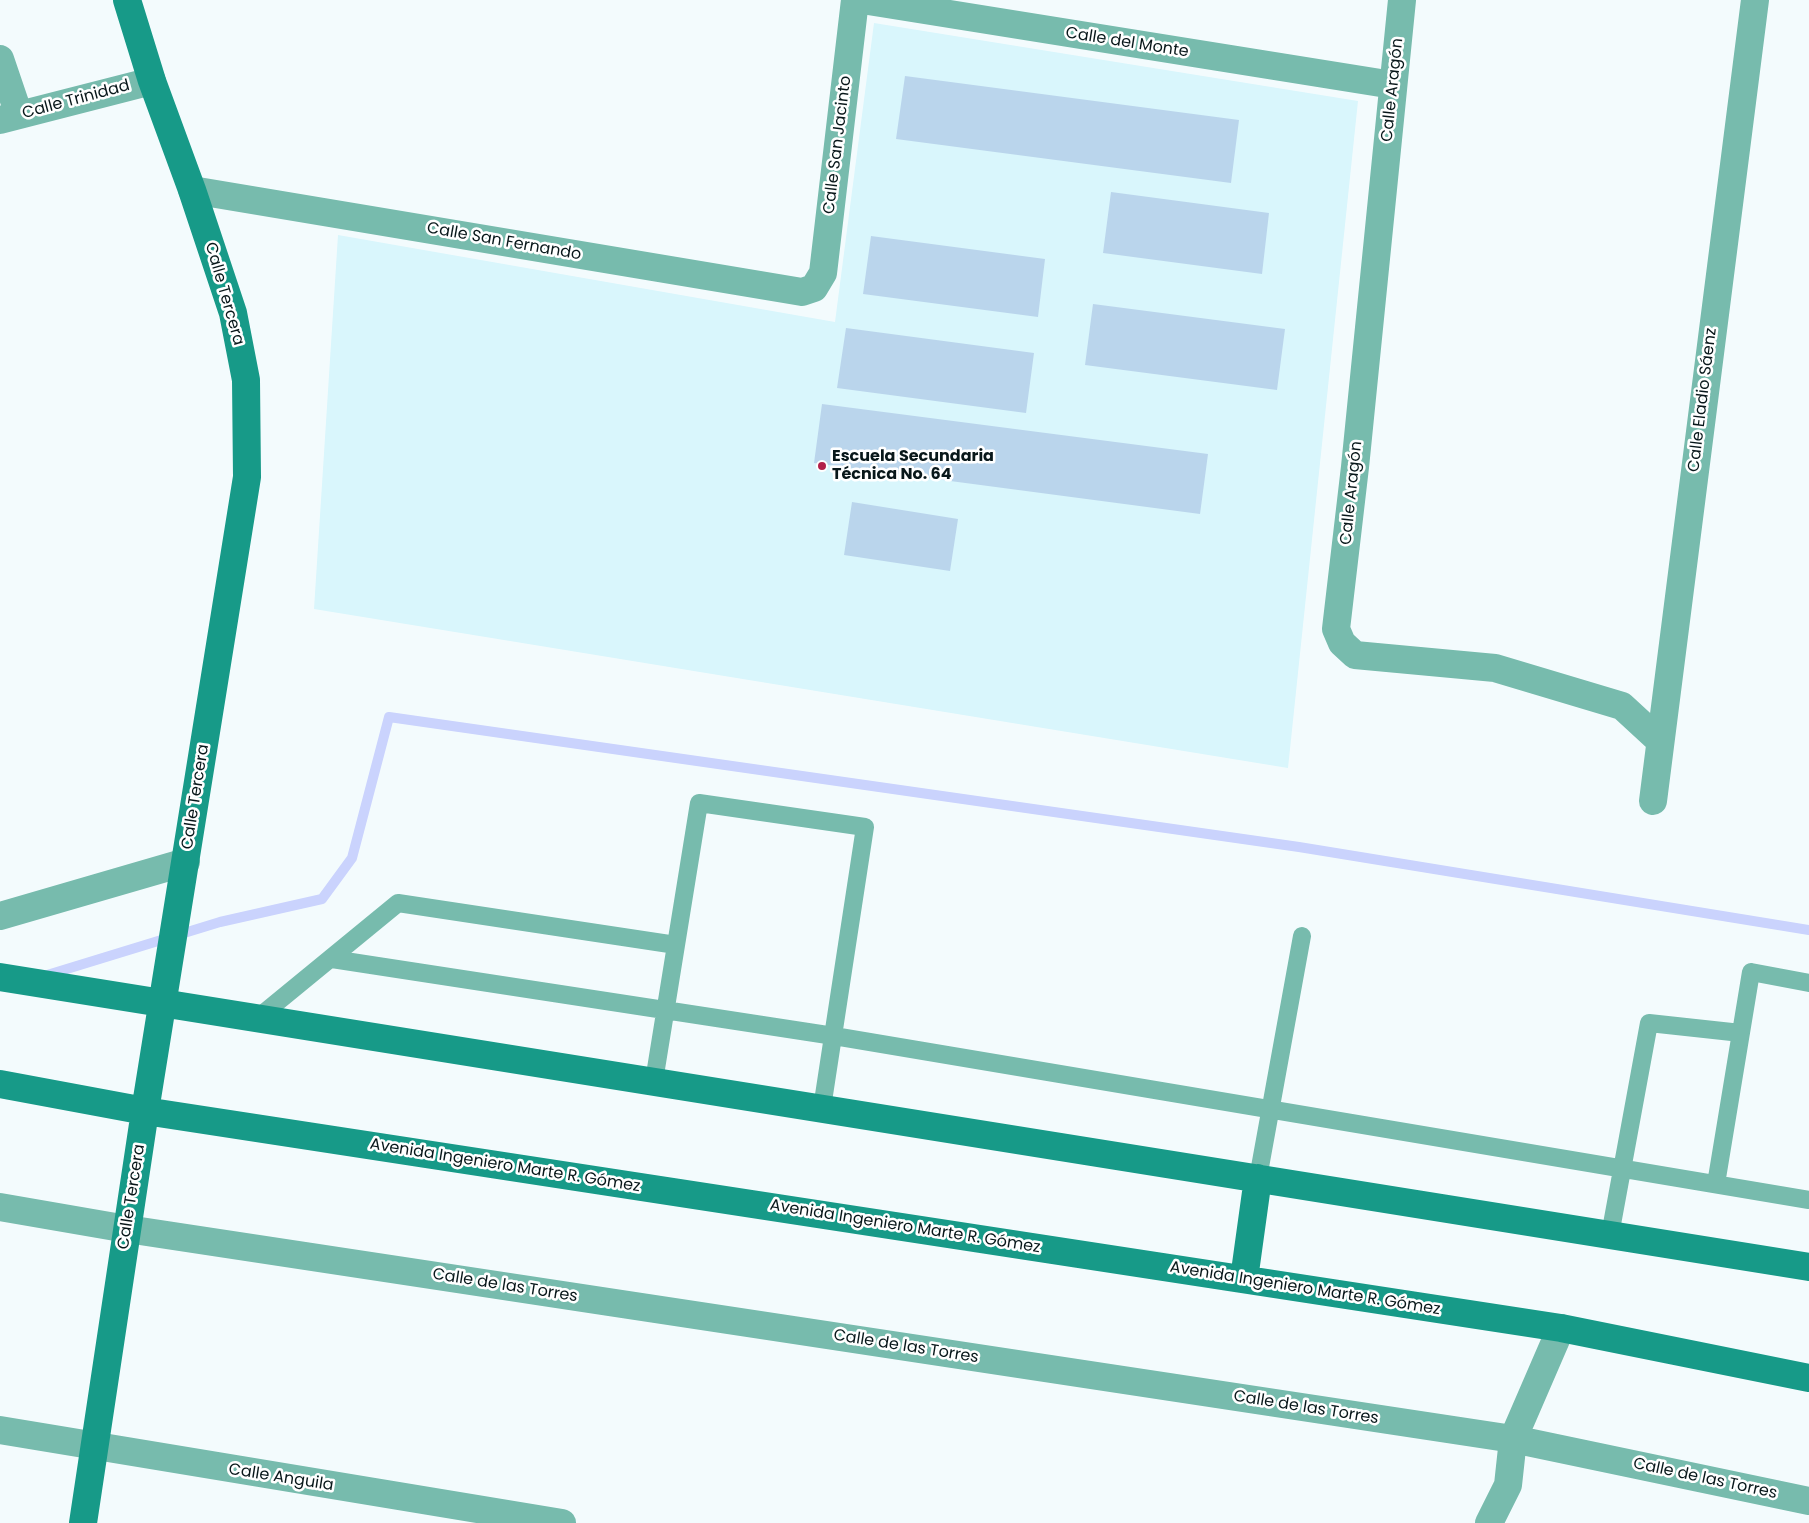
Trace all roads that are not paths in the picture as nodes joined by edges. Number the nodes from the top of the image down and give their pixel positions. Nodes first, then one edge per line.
1 (127, 0) edge
2 (855, 0) edge
3 (862, 0) edge
4 (1402, 0) edge
5 (1755, 0) edge
6 (0, 59) edge
7 (152, 81) junction
8 (1393, 85) junction
9 (10, 118) edge
10 (192, 190) junction
11 (814, 288) joint
12 (1660, 742) junction
13 (1653, 801) dead end
14 (186, 862) junction
15 (0, 916) edge
16 (1302, 936) dead end
17 (676, 945) junction
18 (332, 958) junction
19 (0, 977) edge
20 (1809, 984) edge
21 (163, 1002) junction
22 (667, 1009) junction
23 (259, 1017) junction
24 (1741, 1033) junction
25 (834, 1036) junction
26 (654, 1081) junction
27 (0, 1084) edge
28 (822, 1108) junction
29 (1270, 1109) junction
30 (145, 1111) junction
31 (1622, 1168) junction
32 (1258, 1178) junction
33 (1716, 1184) junction
34 (1809, 1200) edge
35 (0, 1207) edge
36 (127, 1228) junction
37 (1610, 1235) junction
38 (1809, 1267) edge
39 (1244, 1279) junction
40 (1561, 1328) junction
41 (1809, 1378) edge
42 (0, 1430) edge
43 (1513, 1439) junction
44 (96, 1448) junction
45 (1809, 1501) edge
46 (83, 1523) edge
47 (562, 1523) edge
48 (1489, 1523) edge

1 - 7 main road
2 - 11 street, Calle San Jacinto
3 - 8 street, Calle del Monte
4 - 8 street, Calle Aragón
5 - 12 street, Calle Eladio Sáenz
6 - 9 street
7 - 9 street, Calle Trinidad
7 - 10 main road, Calle Tercera
8 - 12 street, Calle Aragón
10 - 11 street, Calle San Fernando
10 - 14 main road, Calle Tercera
12 - 13 street, Calle Eladio Sáenz
14 - 15 street
14 - 21 main road, Calle Tercera
16 - 29 lane
17 - 18 lane
17 - 22 lane
17 - 25 lane
18 - 22 lane
18 - 23 lane
19 - 21 main road
20 - 24 lane
21 - 23 main road
21 - 30 main road, Calle Tercera
22 - 25 lane
22 - 26 lane
23 - 26 main road
24 - 31 lane
24 - 33 lane
25 - 28 lane
25 - 29 lane
26 - 28 main road
27 - 30 main road, Avenida Ingeniero Marte R. Gómez
28 - 32 main road
29 - 31 lane
29 - 32 lane
30 - 36 main road, Calle Tercera
30 - 39 main road, Avenida Ingeniero Marte R. Gómez
31 - 33 lane
31 - 37 lane
32 - 37 main road
32 - 39 main road
33 - 34 lane
35 - 36 street, Calle de las Torres
36 - 43 street, Calle de las Torres
36 - 44 main road, Calle Tercera
37 - 38 main road
39 - 40 main road, Avenida Ingeniero Marte R. Gómez
40 - 41 main road, Avenida Ingeniero Marte R. Gómez
40 - 43 street
42 - 44 street, Calle Anguila
43 - 45 street, Calle de las Torres
43 - 48 street
44 - 46 main road, Calle Tercera
44 - 47 street, Calle Anguila

